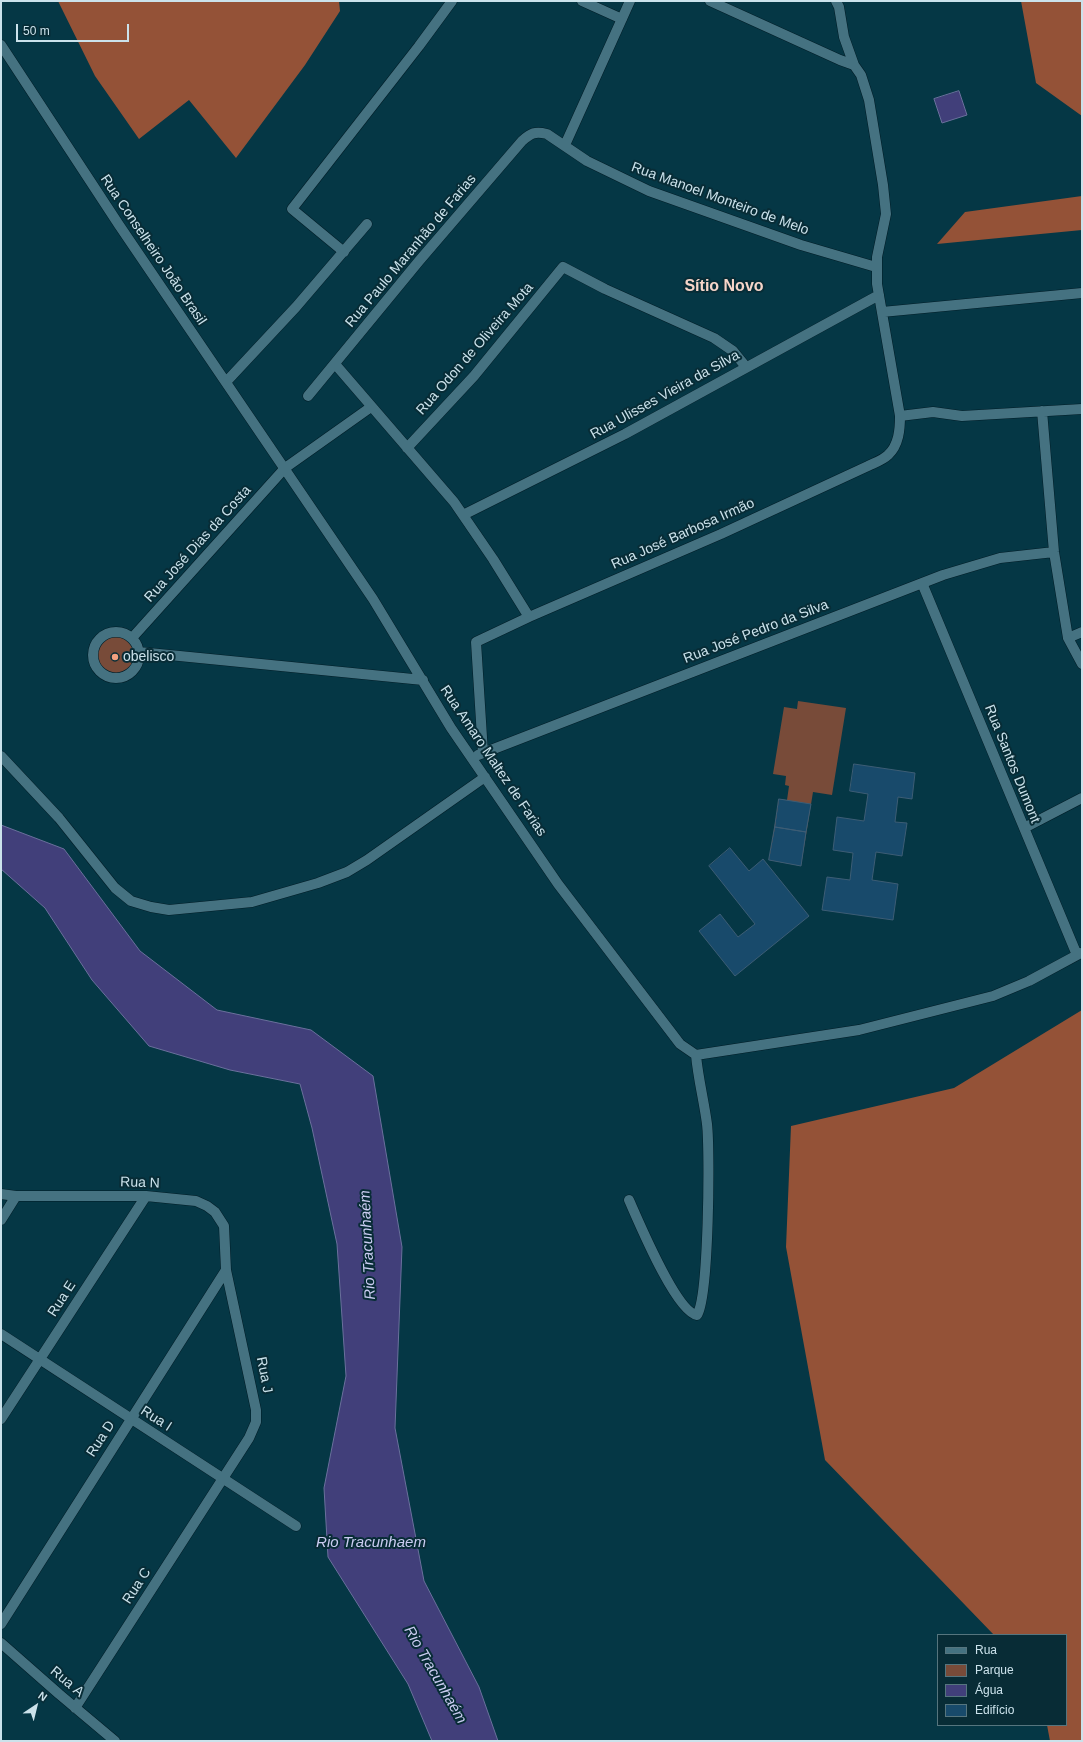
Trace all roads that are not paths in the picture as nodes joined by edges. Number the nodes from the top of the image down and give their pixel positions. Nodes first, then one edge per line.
1 (452, 1) edge
2 (582, 1) edge
3 (630, 1) edge
4 (710, 1) edge
5 (836, 1) edge
6 (622, 19) junction
7 (1, 45) edge
8 (854, 65) junction
9 (540, 132) joint
10 (564, 145) junction
11 (368, 224) dead end
12 (344, 252) junction
13 (876, 267) junction
14 (1082, 294) edge
15 (879, 295) junction
16 (882, 312) junction
17 (335, 364) junction
18 (746, 367) junction
19 (226, 382) junction
20 (308, 396) dead end
21 (371, 407) junction
22 (1082, 410) edge
23 (1042, 412) junction
24 (900, 416) junction
25 (407, 448) junction
26 (284, 468) junction
27 (463, 515) junction
28 (1054, 552) junction
29 (922, 583) junction
30 (529, 617) junction
31 (1082, 632) edge
32 (132, 638) junction
33 (1068, 638) junction
34 (139, 652) junction
35 (1082, 664) edge
36 (423, 680) junction
37 (483, 753) junction
38 (1, 756) edge
39 (472, 758) junction
40 (485, 777) junction
41 (1082, 798) edge
42 (1024, 828) junction
43 (1079, 954) edge
44 (696, 1055) junction
45 (1, 1194) edge
46 (16, 1196) junction
47 (146, 1196) junction
48 (629, 1200) dead end
49 (1, 1220) edge
50 (226, 1270) junction
51 (1, 1334) edge
52 (39, 1359) junction
53 (1, 1419) edge
54 (131, 1419) junction
55 (223, 1479) junction
56 (296, 1526) dead end
57 (1, 1624) edge
58 (1, 1643) edge
59 (75, 1708) junction
60 (116, 1741) edge

1 - 12 street
2 - 6 street
3 - 6 street
4 - 8 street
5 - 8 street
6 - 10 street
7 - 19 street, Rua Conselheiro João Brasil
8 - 13 street
9 - 10 street, Rua Manoel Monteiro de Melo
9 - 17 street, Rua Paulo Maranhão de Farias
10 - 13 street, Rua Manoel Monteiro de Melo
11 - 12 street
12 - 19 street
13 - 15 street
14 - 16 street
15 - 16 street
15 - 18 street, Rua Ulisses Vieira da Silva
16 - 24 street
17 - 20 street, Rua Paulo Maranhão de Farias
17 - 21 street
18 - 25 street, Rua Odon de Oliveira Mota
18 - 27 street, Rua Ulisses Vieira da Silva
19 - 26 street, Rua Conselheiro João Brasil
21 - 25 street
21 - 26 street, Rua José Dias da Costa
22 - 23 street
23 - 24 street
23 - 28 street
24 - 30 street, Rua José Barbosa Irmão
25 - 27 street
26 - 32 street, Rua José Dias da Costa
26 - 36 street, Rua Amaro Maltez de Farias
27 - 30 street
28 - 29 street, Rua José Pedro da Silva
28 - 33 street
29 - 37 street, Rua José Pedro da Silva
29 - 42 street, Rua Santos Dumont
30 - 37 street, Rua José Barbosa Irmão
31 - 33 street
32 - 34 street
32 - 34 street
33 - 35 street
34 - 36 street
36 - 39 street, Rua Amaro Maltez de Farias
37 - 39 street, Rua José Pedro da Silva
38 - 40 street
39 - 40 street, Rua Amaro Maltez de Farias
40 - 44 street, Rua Amaro Maltez de Farias
41 - 42 street
42 - 43 street, Rua Santos Dumont
43 - 44 street
44 - 48 street
45 - 46 street, Rua N
46 - 47 street, Rua N
46 - 49 street
47 - 50 street, Rua N
47 - 52 street, Rua E
50 - 54 street, Rua D
50 - 55 street, Rua J
51 - 52 street, Rua I
52 - 53 street, Rua E
52 - 54 street, Rua I
54 - 55 street, Rua I
54 - 57 street, Rua D
55 - 56 street, Rua I
55 - 59 street, Rua C
58 - 59 street, Rua A
59 - 60 street, Rua A

